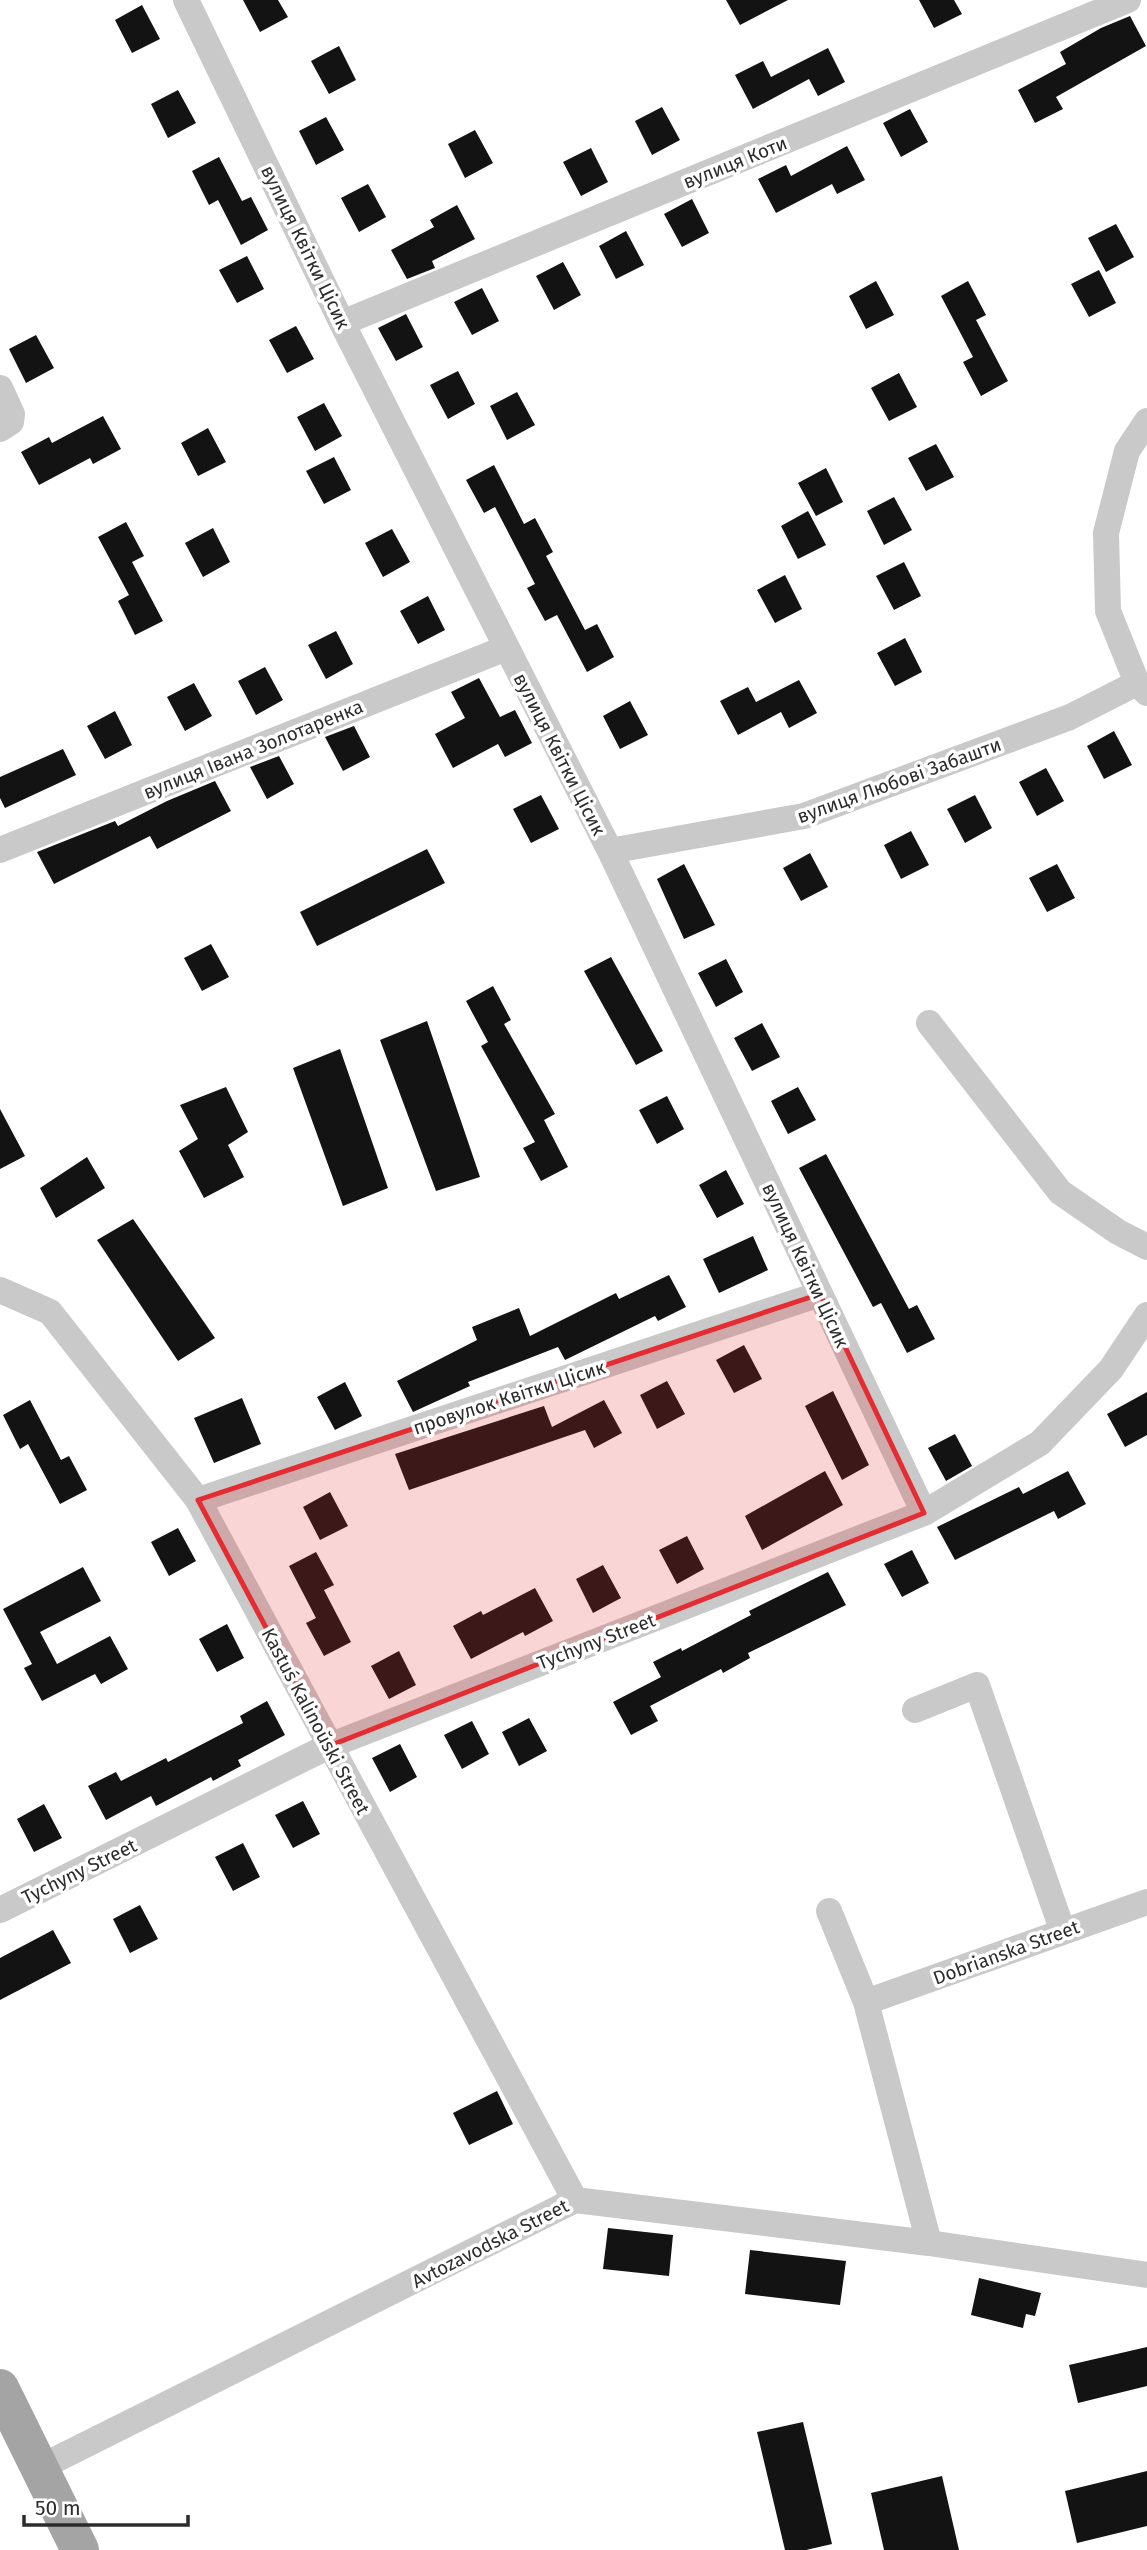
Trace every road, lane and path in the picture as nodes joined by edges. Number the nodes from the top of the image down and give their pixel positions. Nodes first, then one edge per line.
1 (186, 0) edge
2 (1115, 3) edge
3 (342, 323) junction
4 (0, 388) edge
5 (1147, 421) edge
6 (0, 429) edge
7 (506, 648) junction
8 (1142, 688) edge
9 (0, 850) edge
10 (610, 851) junction
11 (929, 1023) dead end
12 (1147, 1247) edge
13 (0, 1290) edge
14 (820, 1294) junction
15 (1147, 1315) edge
16 (198, 1500) junction
17 (924, 1513) junction
18 (915, 1710) dead end
19 (329, 1746) junction
20 (1147, 1902) edge
21 (0, 1910) edge
22 (829, 1911) dead end
23 (1063, 1932) junction
24 (866, 2002) junction
25 (575, 2200) junction
26 (929, 2243) junction
27 (1147, 2275) edge
28 (0, 2388) edge
29 (39, 2468) junction
30 (80, 2550) edge

1 - 3 street, вулиця Квітки Цісик
2 - 3 street, вулиця Коти
3 - 7 street, вулиця Квітки Цісик
4 - 6 street
5 - 8 street, вулиця Любові Забашти
7 - 9 street, вулиця Івана Золотаренка
7 - 10 street, вулиця Квітки Цісик
8 - 10 street, вулиця Любові Забашти
10 - 14 street, вулиця Квітки Цісик
11 - 12 street
13 - 16 street, Kastuś Kalinoŭski Street
14 - 16 street, провулок Квітки Цісик
14 - 17 street, вулиця Квітки Цісик
15 - 17 street, Tychyny Street
16 - 19 street, Kastuś Kalinoŭski Street
17 - 19 street, Tychyny Street
18 - 23 street
19 - 21 street, Tychyny Street
19 - 25 street, Kastuś Kalinoŭski Street
20 - 23 street, Dobrianska Street
22 - 24 street
23 - 24 street, Dobrianska Street
24 - 26 street
25 - 26 street, Avtozavodska Street
25 - 29 street, Avtozavodska Street
26 - 27 street, Avtozavodska Street
28 - 29 main road
29 - 30 main road

